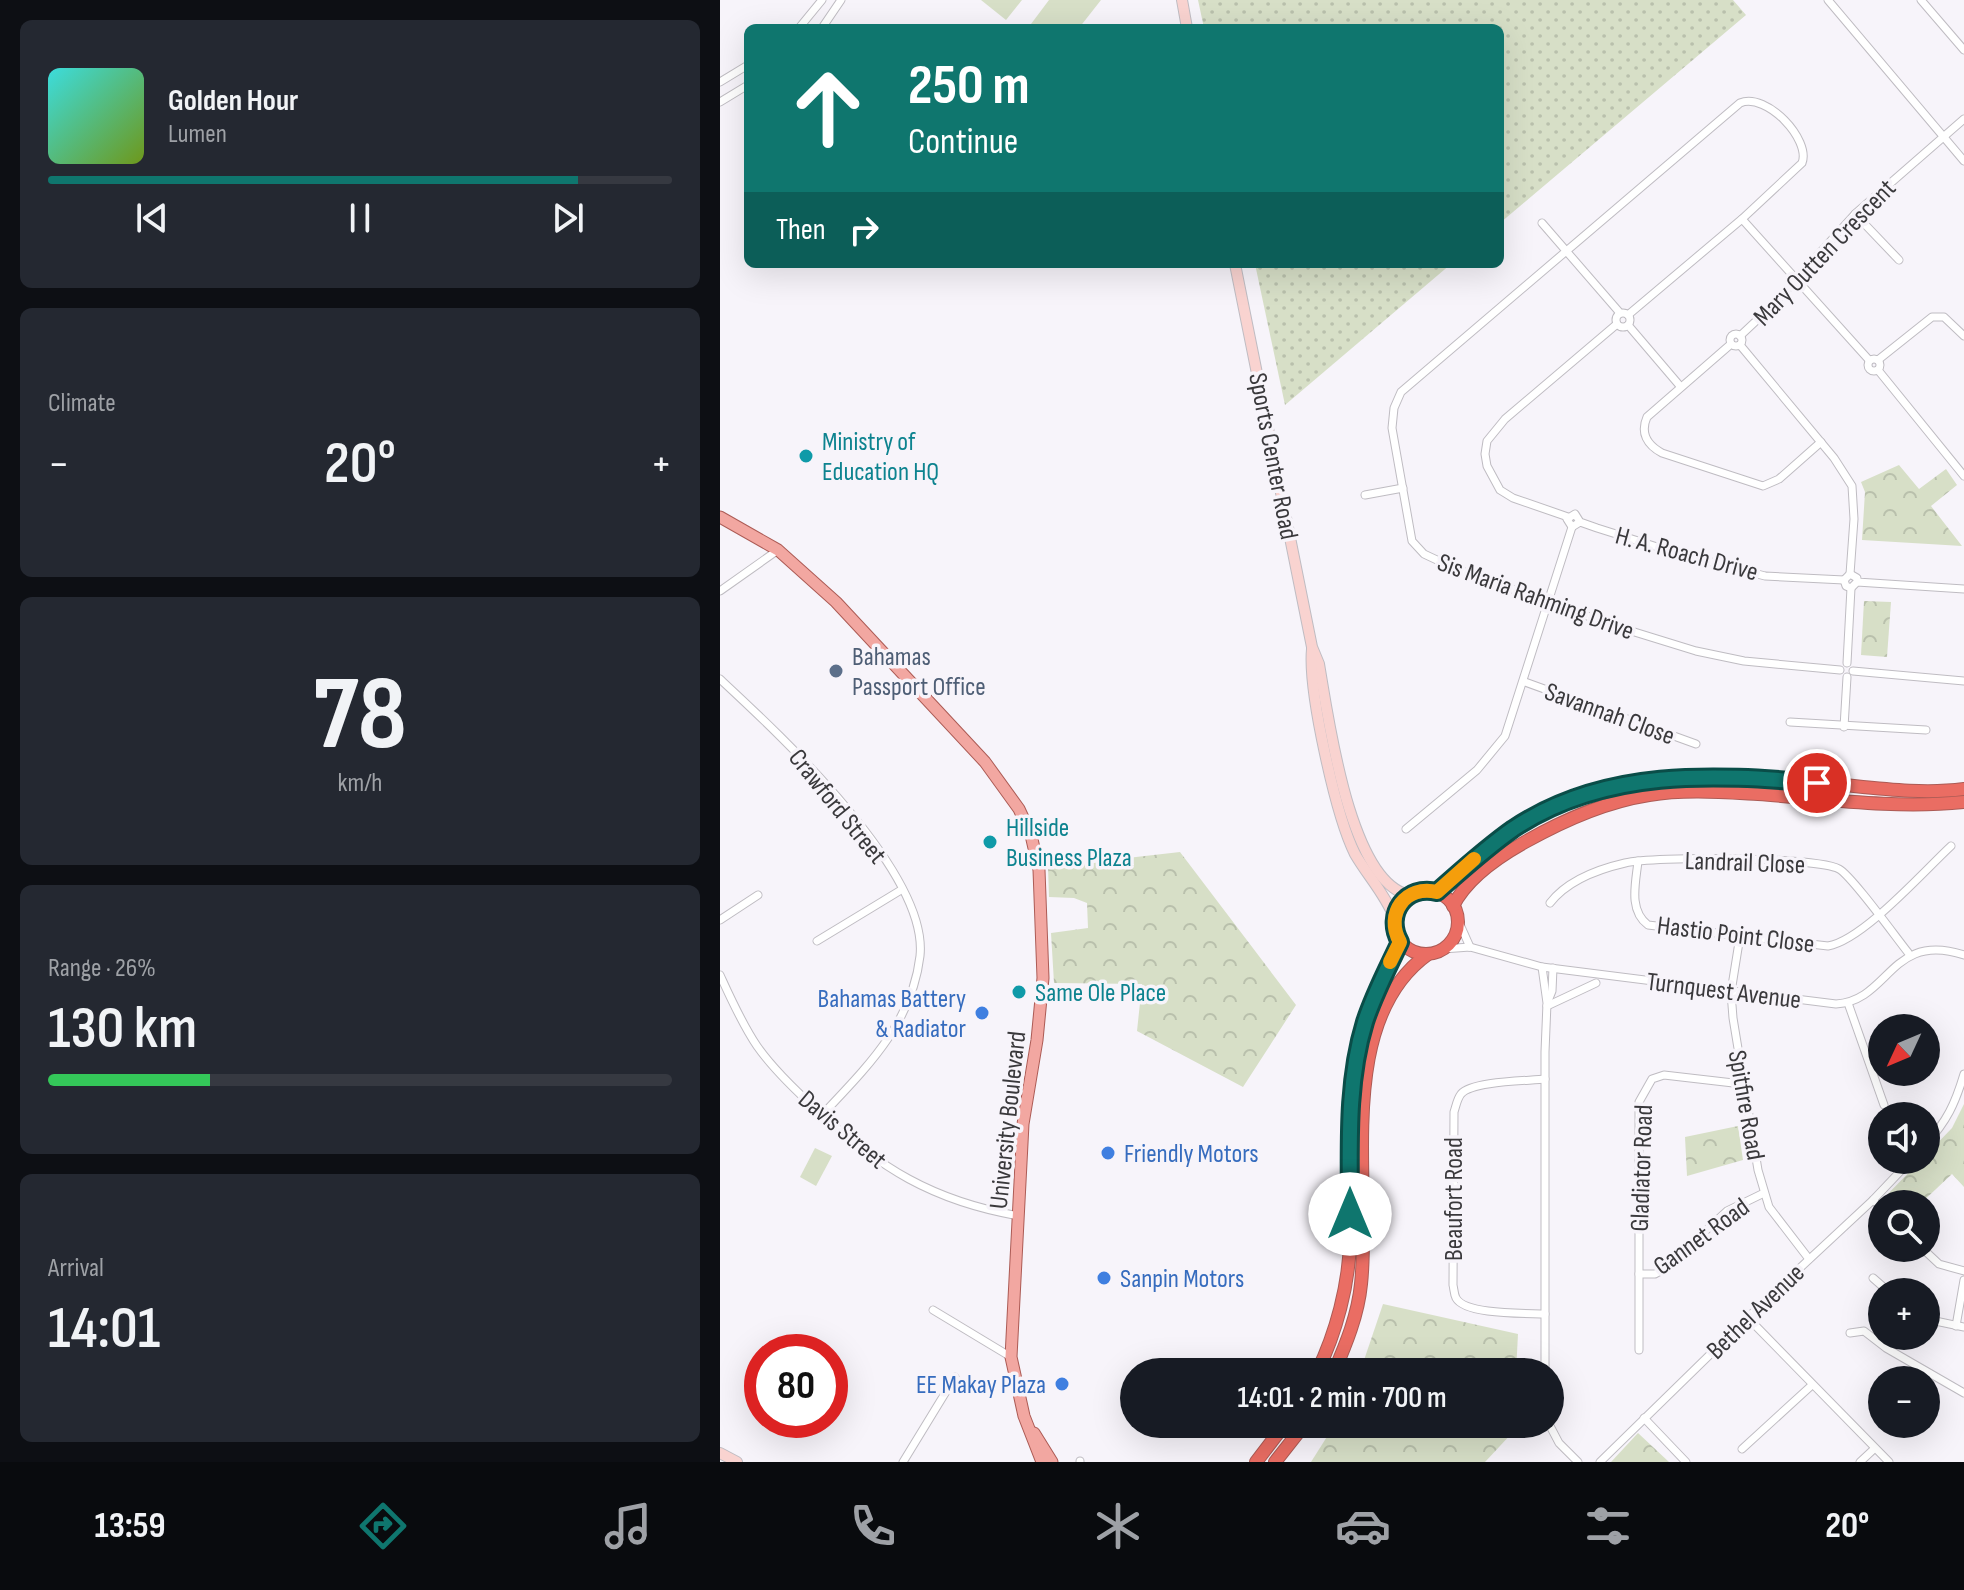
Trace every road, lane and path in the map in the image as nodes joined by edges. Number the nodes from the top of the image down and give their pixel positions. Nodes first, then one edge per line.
1 (822, 0) edge
2 (841, 0) edge
3 (1182, 0) edge
4 (1828, 0) edge
5 (1921, 0) edge
6 (802, 24) edge
7 (825, 24) edge
8 (1186, 24) edge
9 (1964, 50) edge
10 (744, 67) edge
11 (720, 82) edge
12 (744, 87) edge
13 (720, 102) edge
14 (1964, 119) edge
15 (1944, 137) junction
16 (1964, 161) edge
17 (1855, 214) junction
18 (1742, 219) junction
19 (1542, 223) dead end
20 (1567, 251) junction
21 (1899, 260) dead end
22 (1236, 268) edge
23 (1796, 278) junction
24 (1624, 314) junction
25 (1617, 324) junction
26 (1628, 325) junction
27 (1964, 336) edge
28 (1740, 340) junction
29 (1874, 360) junction
30 (1680, 386) junction
31 (1821, 442) junction
32 (1964, 476) edge
33 (1403, 488) junction
34 (1365, 495) dead end
35 (720, 517) edge
36 (1576, 524) junction
37 (778, 550) junction
38 (1847, 577) junction
39 (1854, 585) junction
40 (1964, 589) edge
41 (720, 591) edge
42 (1549, 601) junction
43 (1312, 647) junction
44 (1847, 663) junction
45 (1840, 670) junction
46 (1850, 674) junction
47 (720, 679) edge
48 (1964, 681) edge
49 (1525, 682) junction
50 (1790, 722) dead end
51 (1844, 727) junction
52 (1926, 730) dead end
53 (1696, 744) dead end
54 (1964, 789) edge
55 (1964, 802) edge
56 (1406, 829) dead end
57 (1951, 846) dead end
58 (1638, 861) junction
59 (901, 890) junction
60 (1437, 892) junction
61 (758, 895) dead end
62 (1409, 895) junction
63 (1550, 903) dead end
64 (1453, 906) junction
65 (1877, 915) junction
66 (1394, 917) junction
67 (720, 920) edge
68 (1458, 920) junction
69 (1740, 936) junction
70 (817, 941) dead end
71 (1400, 942) junction
72 (1470, 947) junction
73 (1443, 949) junction
74 (1428, 954) junction
75 (1910, 955) junction
76 (1964, 955) edge
77 (1542, 967) junction
78 (1553, 968) junction
79 (720, 975) edge
80 (1596, 983) dead end
81 (1731, 992) junction
82 (1848, 1003) junction
83 (1547, 1004) junction
84 (1964, 1074) edge
85 (1545, 1079) junction
86 (1742, 1084) junction
87 (1883, 1102) edge
88 (822, 1115) junction
89 (1940, 1128) edge
90 (1898, 1174) edge
91 (1882, 1190) edge
92 (1764, 1193) junction
93 (1868, 1205) edge
94 (1019, 1216) junction
95 (1809, 1259) junction
96 (1937, 1262) edge
97 (1964, 1271) edge
98 (1639, 1274) junction
99 (1964, 1280) edge
100 (933, 1310) dead end
101 (1545, 1314) junction
102 (1748, 1318) junction
103 (1940, 1322) edge
104 (1960, 1327) edge
105 (1850, 1333) dead end
106 (1639, 1350) dead end
107 (1011, 1357) junction
108 (1322, 1358) edge
109 (1339, 1358) edge
110 (1545, 1358) edge
111 (955, 1377) dead end
112 (1812, 1385) junction
113 (1964, 1393) edge
114 (1644, 1418) junction
115 (1029, 1427) junction
116 (1274, 1438) edge
117 (1294, 1438) edge
118 (1556, 1438) edge
119 (1742, 1449) dead end
120 (1874, 1449) junction
121 (723, 1457) edge
122 (737, 1462) edge
123 (903, 1462) edge
124 (1042, 1462) edge
125 (1052, 1462) edge
126 (1256, 1462) edge
127 (1275, 1462) edge
128 (1578, 1462) edge
129 (1600, 1462) edge
130 (1686, 1462) edge
131 (1860, 1462) edge
132 (1889, 1462) edge

1 - 6 street
2 - 7 street
3 - 8 main road
4 - 15 street
5 - 9 street
10 - 11 street
12 - 13 street
14 - 15 street, Mary Outten Crescent
15 - 16 street
15 - 17 street, Mary Outten Crescent
17 - 21 street
17 - 23 street, Mary Outten Crescent
18 - 20 street, Sis Maria Rahming Drive
18 - 23 street
18 - 24 street
19 - 20 street
20 - 24 street
20 - 33 street, Sis Maria Rahming Drive
22 - 43 main road, Sports Center Road
23 - 28 street, Mary Outten Crescent
23 - 29 street
24 - 25 street
24 - 26 street
25 - 26 street
25 - 36 street
26 - 30 street
27 - 29 street
28 - 30 street, Mary Outten Crescent
28 - 31 street
29 - 32 street
30 - 31 street, Mary Outten Crescent
31 - 38 street
33 - 34 street
33 - 42 street, Sis Maria Rahming Drive
35 - 37 main road, University Boulevard
36 - 38 street, H. A. Roach Drive
36 - 42 street
37 - 41 street
37 - 94 main road, University Boulevard
38 - 39 street
39 - 40 street
39 - 44 street
42 - 45 street, Sis Maria Rahming Drive
42 - 49 street
43 - 62 main road, Sports Center Road
43 - 66 main road, Sports Center Road
44 - 45 street
44 - 46 street
45 - 46 street
46 - 48 street
46 - 51 street
47 - 59 street, Crawford Street
49 - 53 street, Savannah Close
49 - 56 street
50 - 51 street
51 - 52 street
54 - 60 highway
55 - 64 highway
57 - 65 street, Hastio Point Close
58 - 63 street, Landrail Close
58 - 65 street, Landrail Close
58 - 69 street, Hastio Point Close
59 - 70 street
59 - 88 street, Crawford Street
60 - 62 highway
60 - 64 highway
61 - 67 street
62 - 66 highway
64 - 68 highway
65 - 69 street, Hastio Point Close
65 - 75 street, Landrail Close
66 - 71 highway
68 - 72 street
68 - 73 highway
69 - 81 street, Spitfire Road
71 - 74 highway
71 - 108 highway
72 - 73 street, Turnquest Avenue
72 - 77 street, Turnquest Avenue
73 - 74 highway
74 - 109 highway
75 - 76 street
75 - 82 street
77 - 78 street, Turnquest Avenue
77 - 83 street
78 - 81 street, Turnquest Avenue
78 - 83 street
79 - 88 street, Davis Street
80 - 83 street
81 - 82 street, Turnquest Avenue
81 - 86 street, Spitfire Road
82 - 87 street
83 - 85 street
84 - 89 street
85 - 101 street
85 - 101 street, Beaufort Road
86 - 92 street, Spitfire Road
86 - 98 street, Gladiator Road
88 - 94 street, Davis Street
90 - 91 street, Bethel Avenue
92 - 95 street, Spitfire Road
92 - 98 street, Gannet Road
93 - 95 street, Bethel Avenue
94 - 107 main road, University Boulevard
95 - 102 street, Bethel Avenue
96 - 97 street
98 - 106 street, Gladiator Road
99 - 104 street
100 - 107 street
101 - 110 street
102 - 112 street
102 - 114 street, Bethel Avenue
103 - 104 street
105 - 113 street
107 - 115 main road, University Boulevard
111 - 123 street
112 - 119 street
112 - 120 street
114 - 129 street, Bethel Avenue
114 - 130 street
115 - 124 main road, University Boulevard
115 - 125 main road, University Boulevard
116 - 126 highway
117 - 127 highway
118 - 128 street
120 - 131 street
120 - 132 street
121 - 122 main road

